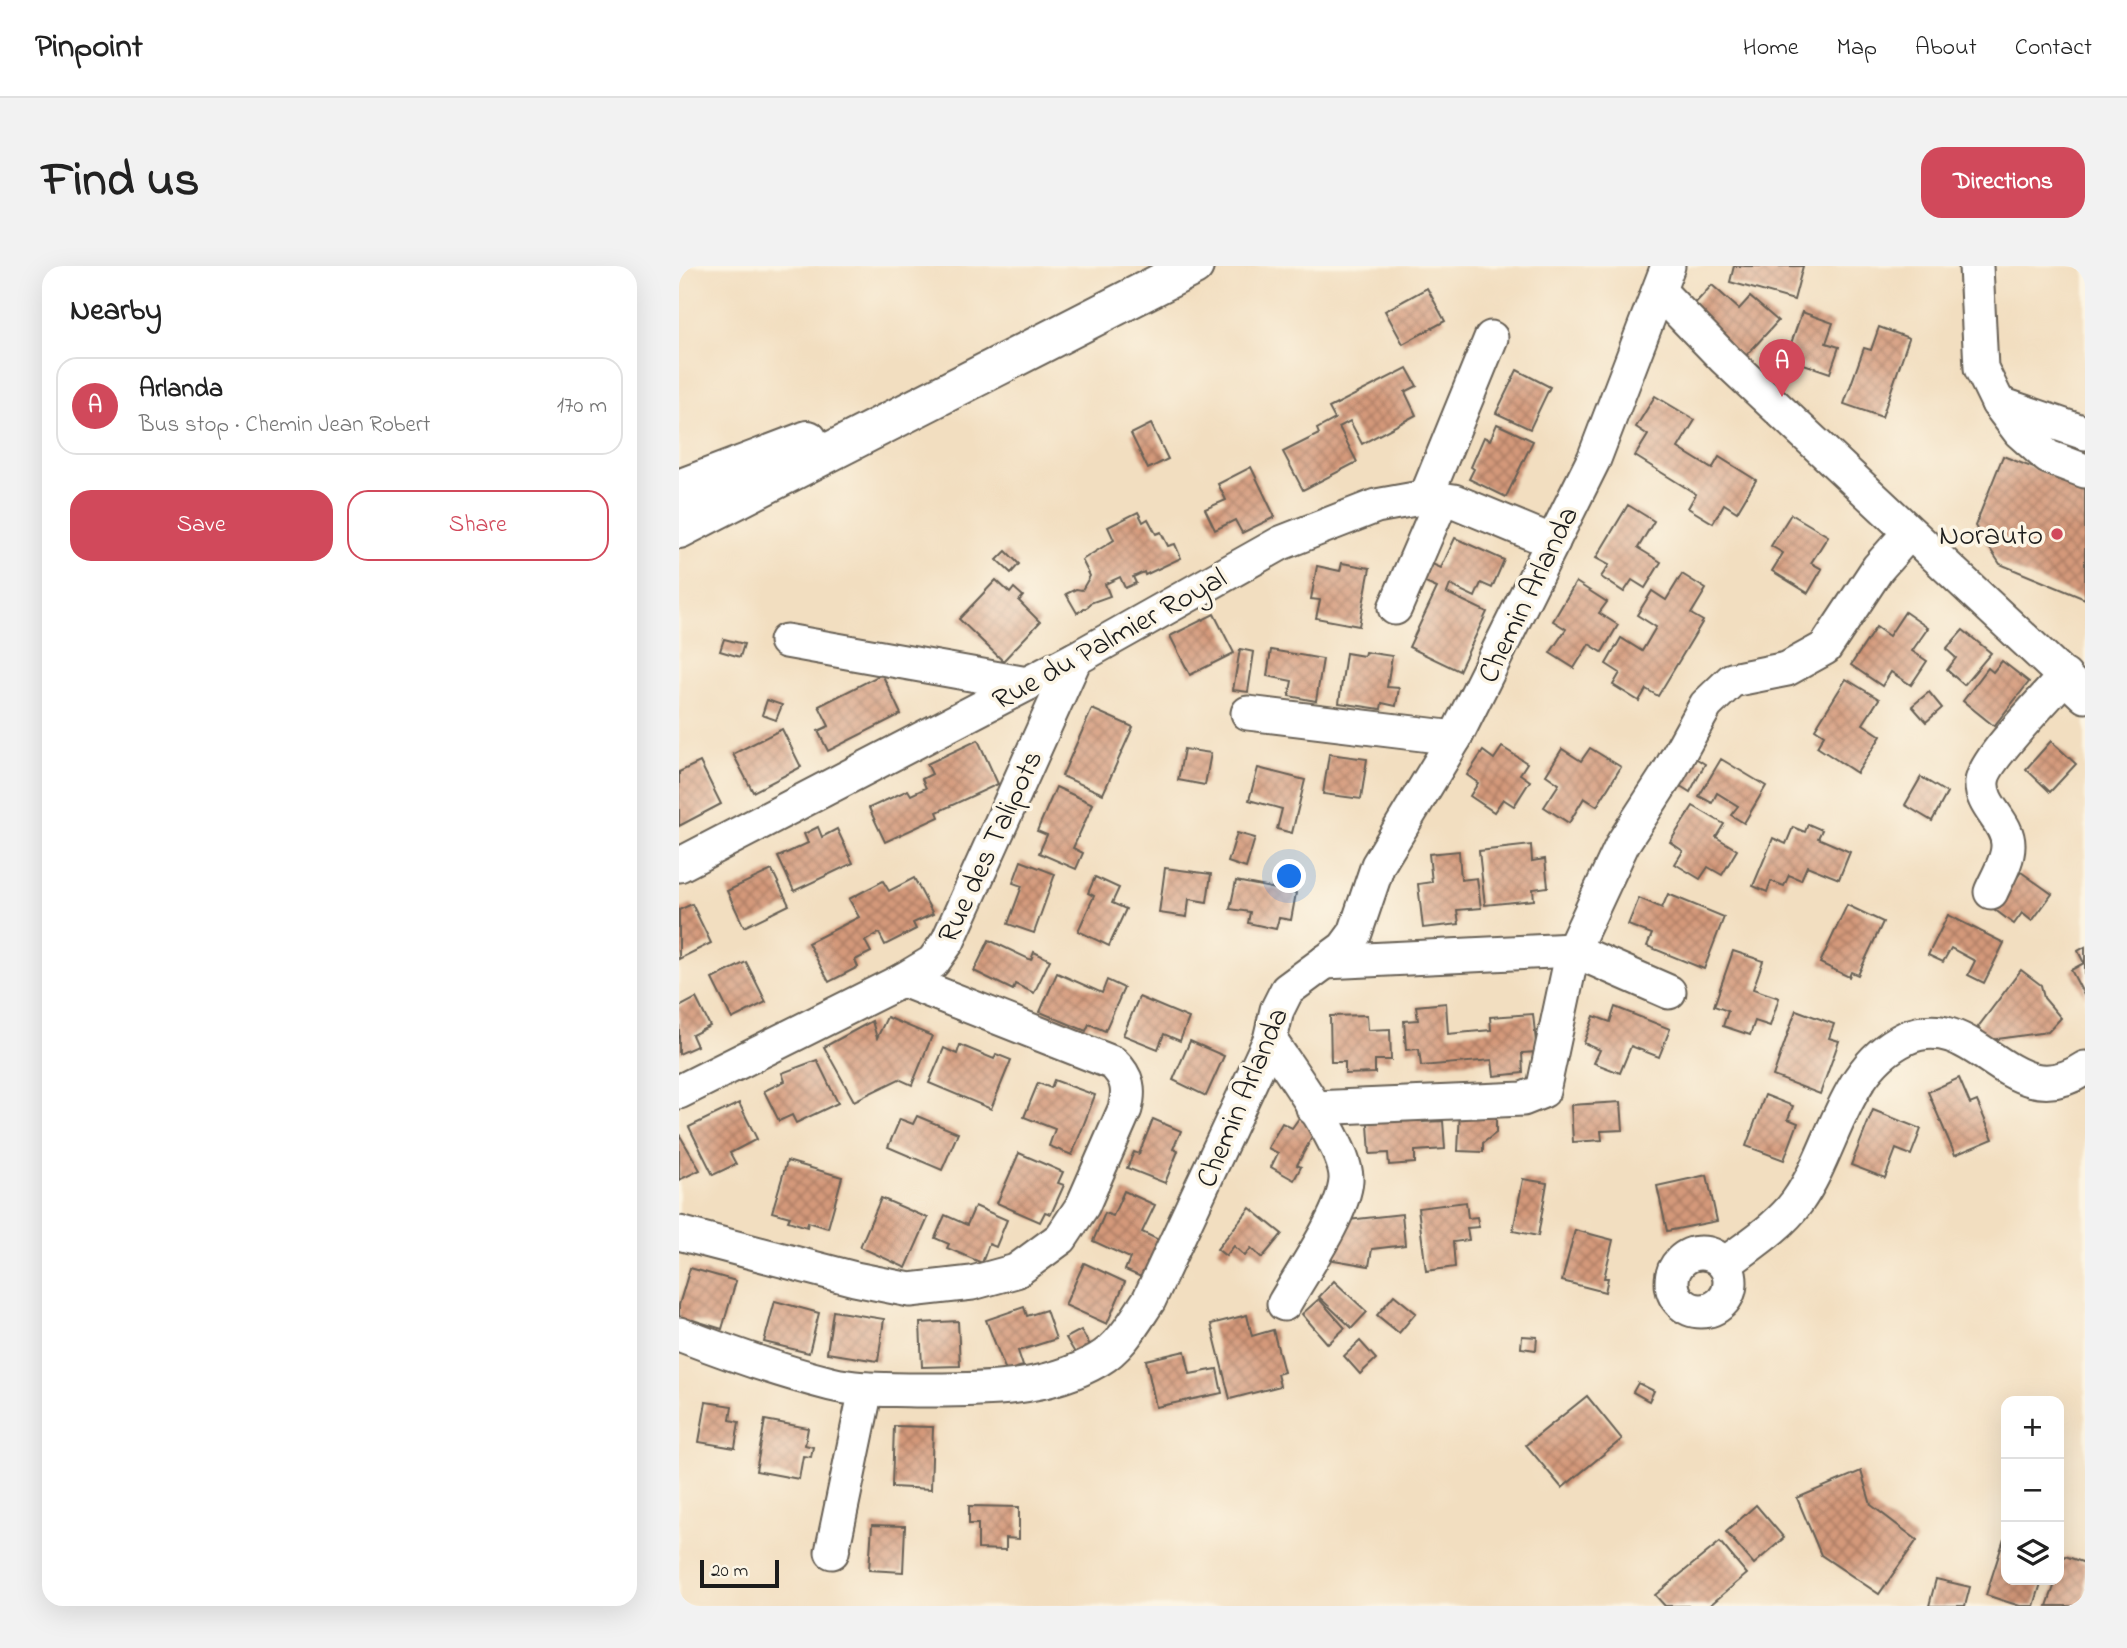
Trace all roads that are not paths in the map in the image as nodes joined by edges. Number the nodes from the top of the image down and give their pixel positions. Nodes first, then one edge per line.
1 (1194, 266) edge
2 (1976, 266) edge
3 (1664, 279) edge
4 (1491, 338) dead end
5 (981, 377) junction
6 (1998, 403) junction
7 (2085, 433) edge
8 (2085, 471) edge
9 (679, 489) edge
10 (1434, 498) junction
11 (679, 529) edge
12 (1909, 533) junction
13 (1553, 542) junction
14 (1395, 608) dead end
15 (786, 641) dead end
16 (1075, 659) junction
17 (1027, 684) junction
18 (2075, 686) edge
19 (1248, 713) dead end
20 (1455, 738) junction
21 (679, 865) edge
22 (1991, 892) dead end
23 (1573, 950) junction
24 (1325, 962) junction
25 (903, 980) junction
26 (1669, 992) dead end
27 (1271, 1040) junction
28 (2085, 1068) edge
29 (679, 1092) edge
30 (1313, 1108) junction
31 (679, 1233) edge
32 (1724, 1264) dead end
33 (1284, 1304) dead end
34 (679, 1334) edge
35 (866, 1389) junction
36 (832, 1552) dead end

1 - 5 highway
2 - 6 street
3 - 12 street
3 - 13 street, Chemin Arlanda
4 - 10 street
5 - 9 highway
5 - 11 highway
6 - 7 street
6 - 8 street
10 - 13 street, Rue du Palmier Royal
10 - 14 street
10 - 16 street, Rue du Palmier Royal
12 - 18 street
12 - 23 street
13 - 20 street, Chemin Arlanda
15 - 17 street
16 - 17 street, Rue du Palmier Royal
16 - 25 street, Rue des Talipots
17 - 21 street, Rue du Palmier Royal
18 - 22 street
19 - 20 street
20 - 24 street, Chemin Arlanda
23 - 24 street
23 - 26 street
23 - 30 street
24 - 27 street, Chemin Arlanda
25 - 29 street, Rue des Talipots
25 - 31 street
27 - 30 street
27 - 35 street, Chemin Arlanda
28 - 32 street
30 - 33 street
34 - 35 street, Chemin Arlanda
35 - 36 street

